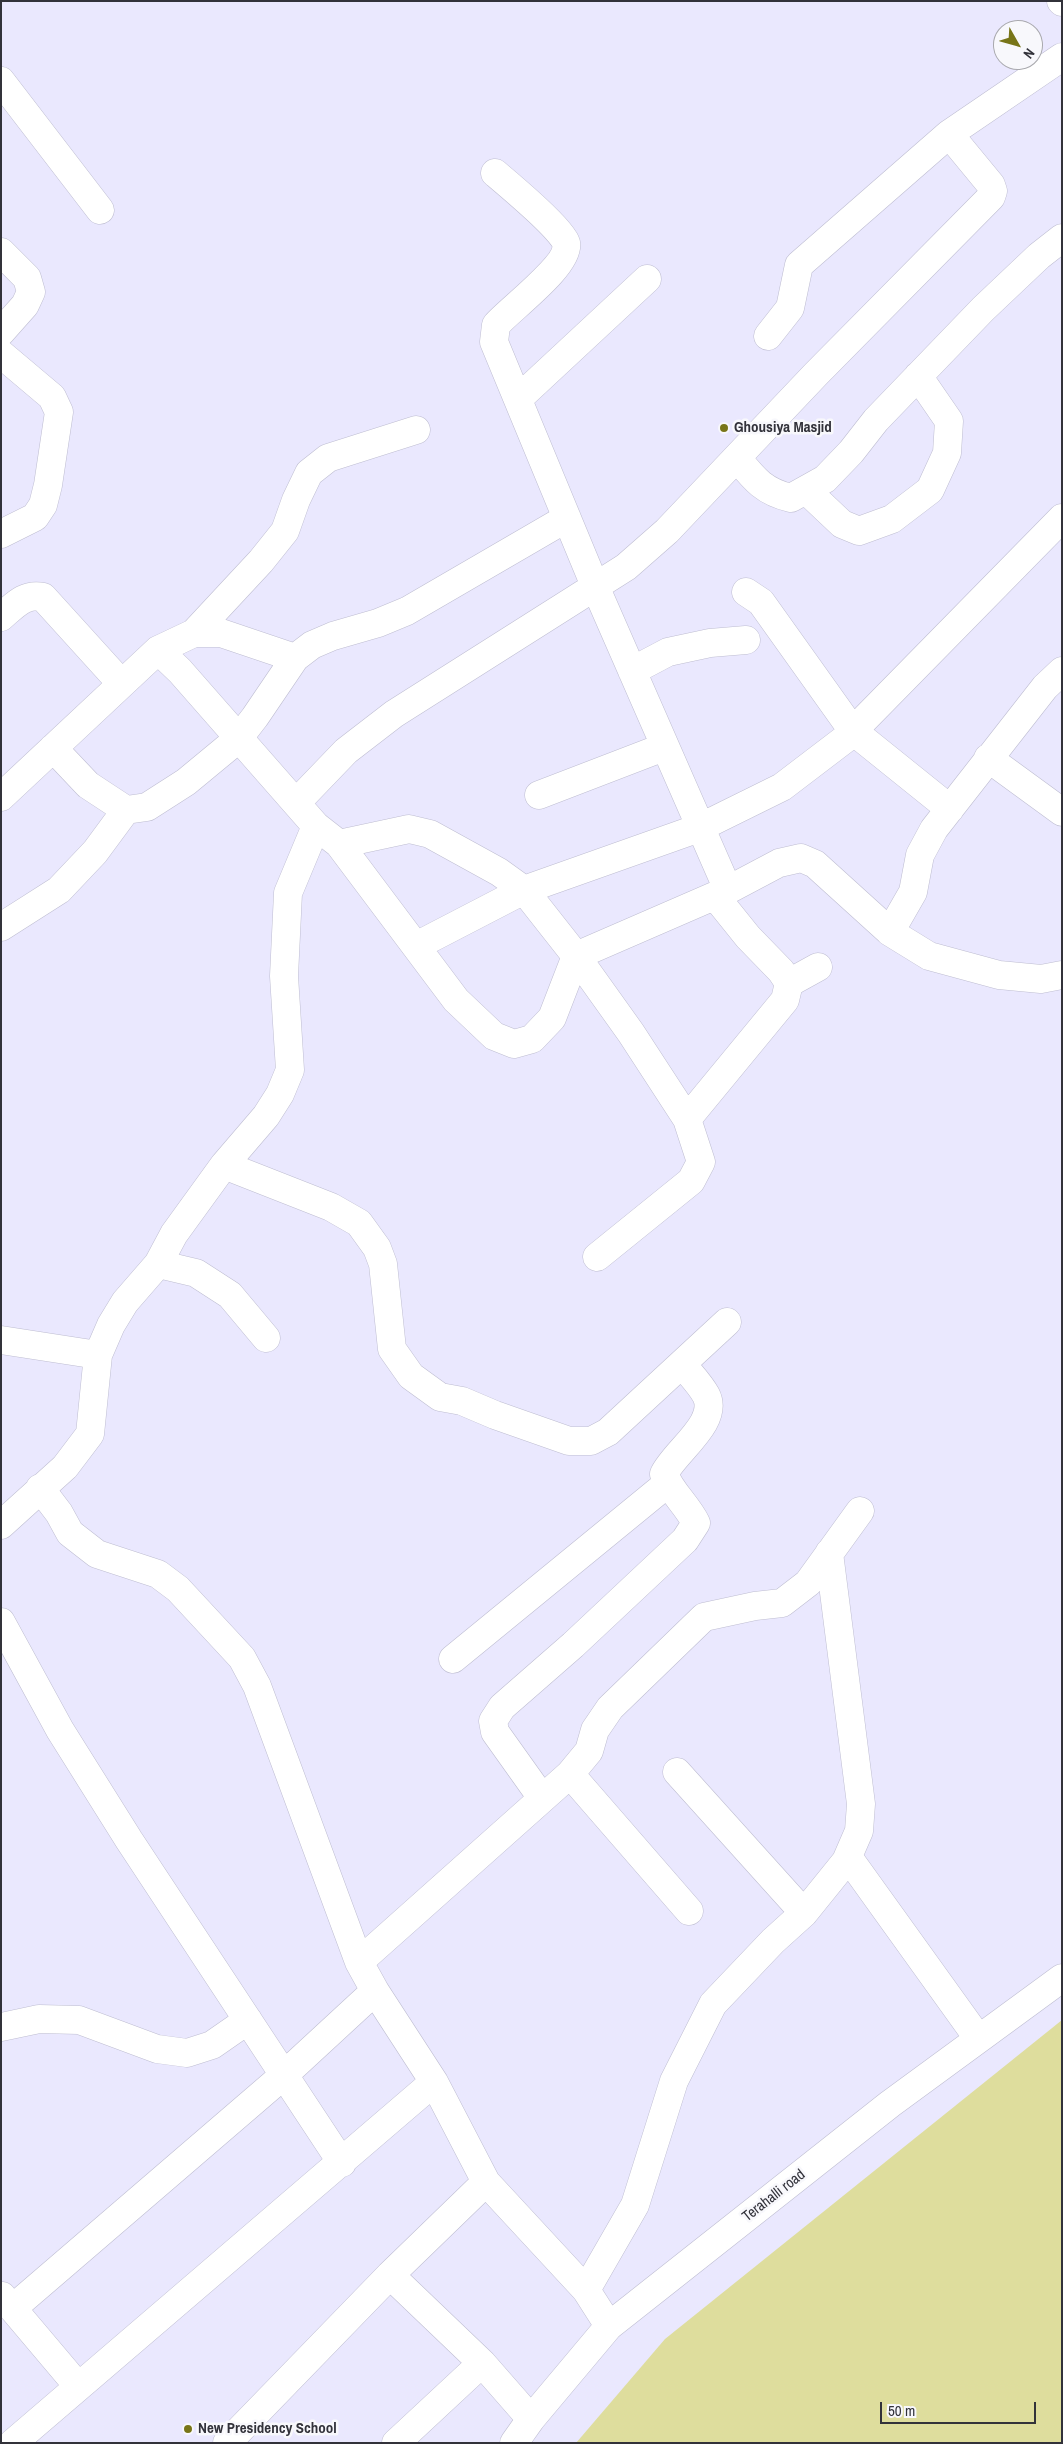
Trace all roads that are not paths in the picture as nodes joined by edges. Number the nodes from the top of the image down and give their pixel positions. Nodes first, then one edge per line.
1 (1062, 57) edge
2 (1, 81) edge
3 (949, 134) junction
4 (495, 173) dead end
5 (100, 210) dead end
6 (1062, 238) edge
7 (1, 252) edge
8 (647, 279) dead end
9 (1, 332) edge
10 (768, 336) dead end
11 (1, 354) edge
12 (918, 376) junction
13 (518, 399) junction
14 (416, 430) dead end
15 (737, 458) junction
16 (806, 490) junction
17 (567, 518) junction
18 (1062, 518) edge
19 (1, 534) edge
20 (595, 586) junction
21 (746, 592) dead end
22 (6, 605) edge
23 (194, 633) junction
24 (746, 640) dead end
25 (158, 650) junction
26 (295, 658) junction
27 (632, 671) junction
28 (1062, 671) edge
29 (122, 683) junction
30 (853, 731) junction
31 (238, 739) junction
32 (664, 747) junction
33 (53, 748) junction
34 (988, 758) junction
35 (539, 795) dead end
36 (1, 797) edge
37 (296, 803) junction
38 (950, 809) junction
39 (126, 810) junction
40 (1062, 812) edge
41 (316, 826) junction
42 (699, 828) junction
43 (338, 844) junction
44 (524, 890) junction
45 (721, 893) junction
46 (1, 927) edge
47 (890, 932) junction
48 (416, 946) junction
49 (576, 956) junction
50 (818, 966) dead end
51 (1062, 976) edge
52 (789, 983) junction
53 (687, 1119) junction
54 (224, 1165) junction
55 (597, 1256) dead end
56 (158, 1264) junction
57 (727, 1322) dead end
58 (266, 1338) dead end
59 (1, 1340) edge
60 (98, 1355) junction
61 (682, 1364) junction
62 (668, 1483) junction
63 (40, 1488) junction
64 (860, 1511) dead end
65 (1, 1525) edge
66 (829, 1553) junction
67 (1, 1622) edge
68 (453, 1659) dead end
69 (677, 1772) dead end
70 (570, 1774) junction
71 (542, 1798) junction
72 (848, 1857) junction
73 (689, 1911) dead end
74 (804, 1913) junction
75 (358, 1962) junction
76 (1062, 1978) edge
77 (375, 1991) junction
78 (248, 2020) junction
79 (1, 2027) edge
80 (978, 2038) junction
81 (284, 2075) junction
82 (434, 2082) junction
83 (342, 2163) junction
84 (486, 2182) junction
85 (390, 2275) junction
86 (586, 2290) junction
87 (7, 2302) edge
88 (609, 2326) junction
89 (482, 2363) junction
90 (78, 2386) junction
91 (531, 2419) junction
92 (13, 2443) edge
93 (227, 2443) edge
94 (396, 2443) edge
95 (514, 2443) edge

1 - 3 street
2 - 5 street
3 - 10 street
3 - 15 street
4 - 13 street
6 - 12 street
7 - 9 street
8 - 13 street
11 - 19 street
12 - 16 street
12 - 16 street
13 - 17 street
14 - 23 street
15 - 16 street
15 - 20 street
17 - 20 street
17 - 26 street
18 - 30 street
20 - 27 street
20 - 37 street
21 - 30 street
22 - 29 street
23 - 25 street
23 - 26 street
24 - 27 street
25 - 29 street
25 - 31 street
26 - 31 street
27 - 32 street
28 - 34 street
29 - 33 street
30 - 38 street
30 - 42 street
31 - 37 street
31 - 39 street
32 - 35 street
32 - 42 street
33 - 36 street
33 - 39 street
34 - 38 street
34 - 40 street
37 - 41 street
38 - 47 street
39 - 46 street
41 - 43 street
41 - 54 street
42 - 44 street
42 - 45 street
43 - 44 street
43 - 48 street
44 - 48 street
44 - 49 street
45 - 47 street
45 - 49 street
45 - 52 street
47 - 51 street
48 - 49 street
49 - 53 street
50 - 52 street
52 - 53 street
53 - 55 street
54 - 56 street
54 - 61 street
56 - 58 street
56 - 60 street
57 - 61 street
59 - 60 street
60 - 63 street
61 - 62 street
62 - 68 street
62 - 71 street
63 - 65 street
63 - 75 street
64 - 66 street
66 - 70 street
66 - 72 street
67 - 78 street
69 - 74 street
70 - 71 street
70 - 73 street
71 - 75 street
72 - 74 street
72 - 80 street
74 - 86 street
75 - 77 street
76 - 80 street, Terahalli road
77 - 81 street
77 - 82 street
78 - 79 street
78 - 81 street
80 - 88 street, Terahalli road
81 - 83 street
81 - 87 street
82 - 83 street
82 - 84 street
83 - 90 street
84 - 85 street
84 - 86 street
85 - 89 street
85 - 93 street
86 - 88 street
87 - 90 street
88 - 91 street, Terahalli road
89 - 91 street
89 - 94 street
90 - 92 street
91 - 95 street, Terahalli road

